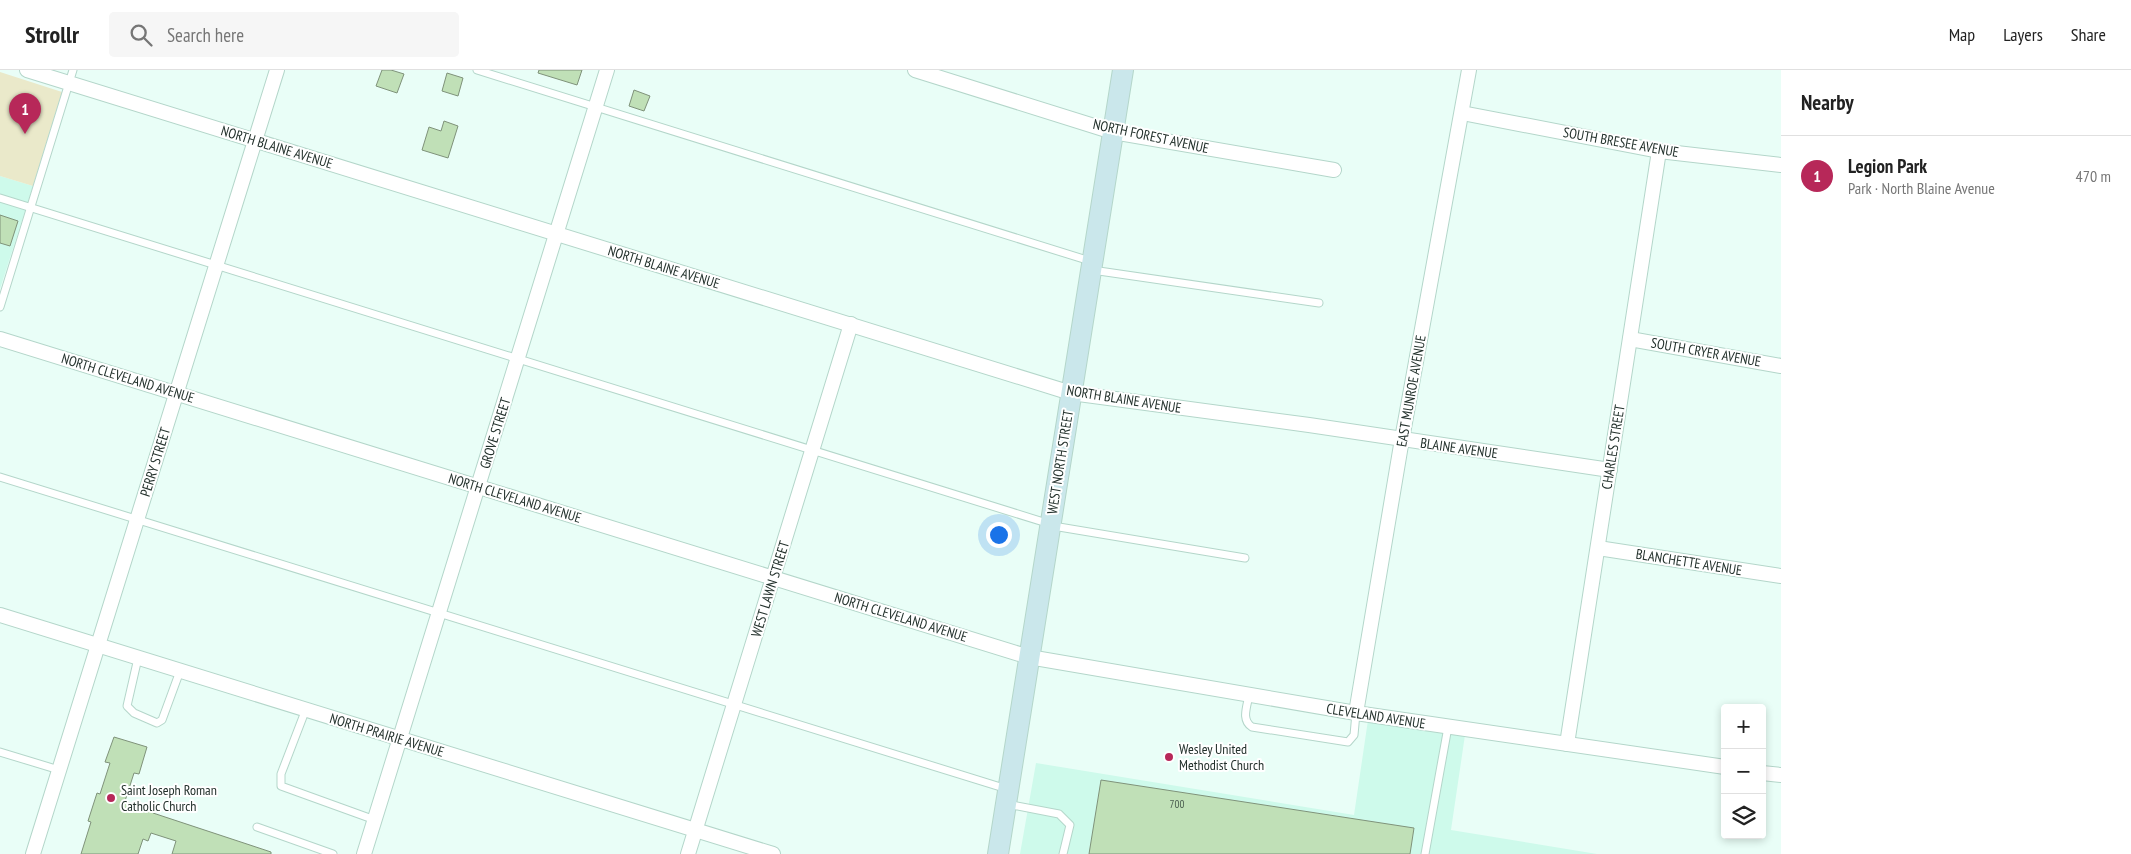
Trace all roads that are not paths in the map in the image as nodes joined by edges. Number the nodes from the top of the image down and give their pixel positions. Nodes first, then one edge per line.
1 (27, 70) edge
2 (277, 70) edge
3 (477, 70) edge
4 (607, 70) edge
5 (915, 70) edge
6 (1123, 70) edge
7 (1469, 70) edge
8 (71, 77) edge
9 (596, 107) junction
10 (1462, 114) junction
11 (1113, 132) junction
12 (255, 140) junction
13 (1659, 151) junction
14 (1781, 164) edge
15 (1334, 170) dead end
16 (0, 198) edge
17 (31, 207) junction
18 (557, 234) junction
19 (216, 265) junction
20 (1092, 266) junction
21 (1319, 303) dead end
22 (0, 307) edge
23 (851, 324) junction
24 (0, 339) edge
25 (1630, 339) junction
26 (518, 358) junction
27 (1781, 366) edge
28 (1072, 392) junction
29 (176, 393) junction
30 (1309, 425) joint
31 (1402, 439) junction
32 (813, 450) junction
33 (1610, 470) junction
34 (0, 477) edge
35 (478, 487) junction
36 (137, 519) junction
37 (1050, 525) junction
38 (1598, 548) junction
39 (1245, 558) dead end
40 (1781, 576) edge
41 (773, 578) junction
42 (439, 613) junction
43 (0, 615) edge
44 (98, 645) junction
45 (1029, 657) junction
46 (138, 658) junction
47 (180, 671) junction
48 (1249, 695) junction
49 (734, 704) junction
50 (306, 710) junction
51 (1356, 713) junction
52 (1448, 727) junction
53 (400, 739) junction
54 (1567, 744) junction
55 (0, 752) edge
56 (1721, 766) edge
57 (59, 770) junction
58 (1766, 774) edge
59 (1781, 776) edge
60 (1007, 797) junction
61 (375, 820) junction
62 (257, 827) dead end
63 (695, 830) junction
64 (36, 853) edge
65 (333, 854) edge
66 (364, 854) edge
67 (688, 854) edge
68 (773, 854) edge
69 (998, 854) edge
70 (1063, 854) edge
71 (1425, 854) edge

1 - 8 street, NORTH BLAINE AVENUE
2 - 12 street, PERRY STREET
3 - 9 lane
4 - 9 street, GROVE STREET
5 - 11 street, NORTH FOREST AVENUE
6 - 11 main road, WEST NORTH STREET
7 - 10 street, EAST MUNROE AVENUE
8 - 12 street, NORTH BLAINE AVENUE
8 - 17 lane
9 - 18 street, GROVE STREET
9 - 20 lane
10 - 13 street, SOUTH BRESEE AVENUE
10 - 31 street, EAST MUNROE AVENUE
11 - 15 street, NORTH FOREST AVENUE
11 - 20 main road, WEST NORTH STREET
12 - 18 street, NORTH BLAINE AVENUE
12 - 19 street, PERRY STREET
13 - 14 street, SOUTH BRESEE AVENUE
13 - 25 street, CHARLES STREET
16 - 17 lane
17 - 19 lane
17 - 22 lane
18 - 23 street, NORTH BLAINE AVENUE
18 - 26 street, GROVE STREET
19 - 26 lane
19 - 29 street, PERRY STREET
20 - 21 lane
20 - 28 main road, WEST NORTH STREET
23 - 28 street, NORTH BLAINE AVENUE
23 - 32 street, WEST LAWN STREET
24 - 29 street, NORTH CLEVELAND AVENUE
25 - 27 street, SOUTH CRYER AVENUE
25 - 33 street, CHARLES STREET
26 - 32 lane
26 - 35 street, GROVE STREET
28 - 30 street, NORTH BLAINE AVENUE
28 - 37 main road, WEST NORTH STREET
29 - 35 street, NORTH CLEVELAND AVENUE
29 - 36 street, PERRY STREET
30 - 31 street, BLAINE AVENUE
31 - 33 street, BLAINE AVENUE
31 - 51 street, EAST MUNROE AVENUE
32 - 37 lane
32 - 41 street, WEST LAWN STREET
33 - 38 street, CHARLES STREET
34 - 36 lane
35 - 41 street, NORTH CLEVELAND AVENUE
35 - 42 street, GROVE STREET
36 - 42 lane
36 - 44 street, PERRY STREET
37 - 39 lane
37 - 45 main road, WEST NORTH STREET
38 - 40 street, BLANCHETTE AVENUE
38 - 54 street, CHARLES STREET
41 - 45 street, NORTH CLEVELAND AVENUE
41 - 49 street, WEST LAWN STREET
42 - 49 lane
42 - 53 street, GROVE STREET
43 - 44 street, NORTH PRAIRIE AVENUE
44 - 46 street, NORTH PRAIRIE AVENUE
44 - 57 street, PERRY STREET
45 - 48 street, CLEVELAND AVENUE
45 - 60 main road, WEST NORTH STREET
46 - 47 street, NORTH PRAIRIE AVENUE
46 - 47 lane
47 - 50 street, NORTH PRAIRIE AVENUE
48 - 51 street, CLEVELAND AVENUE
48 - 51 lane
49 - 60 lane
49 - 63 street, WEST LAWN STREET
50 - 53 street, NORTH PRAIRIE AVENUE
50 - 61 lane
51 - 52 street, CLEVELAND AVENUE
52 - 54 street, CLEVELAND AVENUE
52 - 71 lane
53 - 61 street, GROVE STREET
53 - 63 street, NORTH PRAIRIE AVENUE
54 - 56 street, CLEVELAND AVENUE
55 - 57 lane
57 - 64 street, PERRY STREET
58 - 59 street
60 - 69 main road, WEST NORTH STREET
60 - 70 lane
61 - 66 street, GROVE STREET
62 - 65 lane
63 - 67 street, WEST LAWN STREET
63 - 68 street, NORTH PRAIRIE AVENUE

